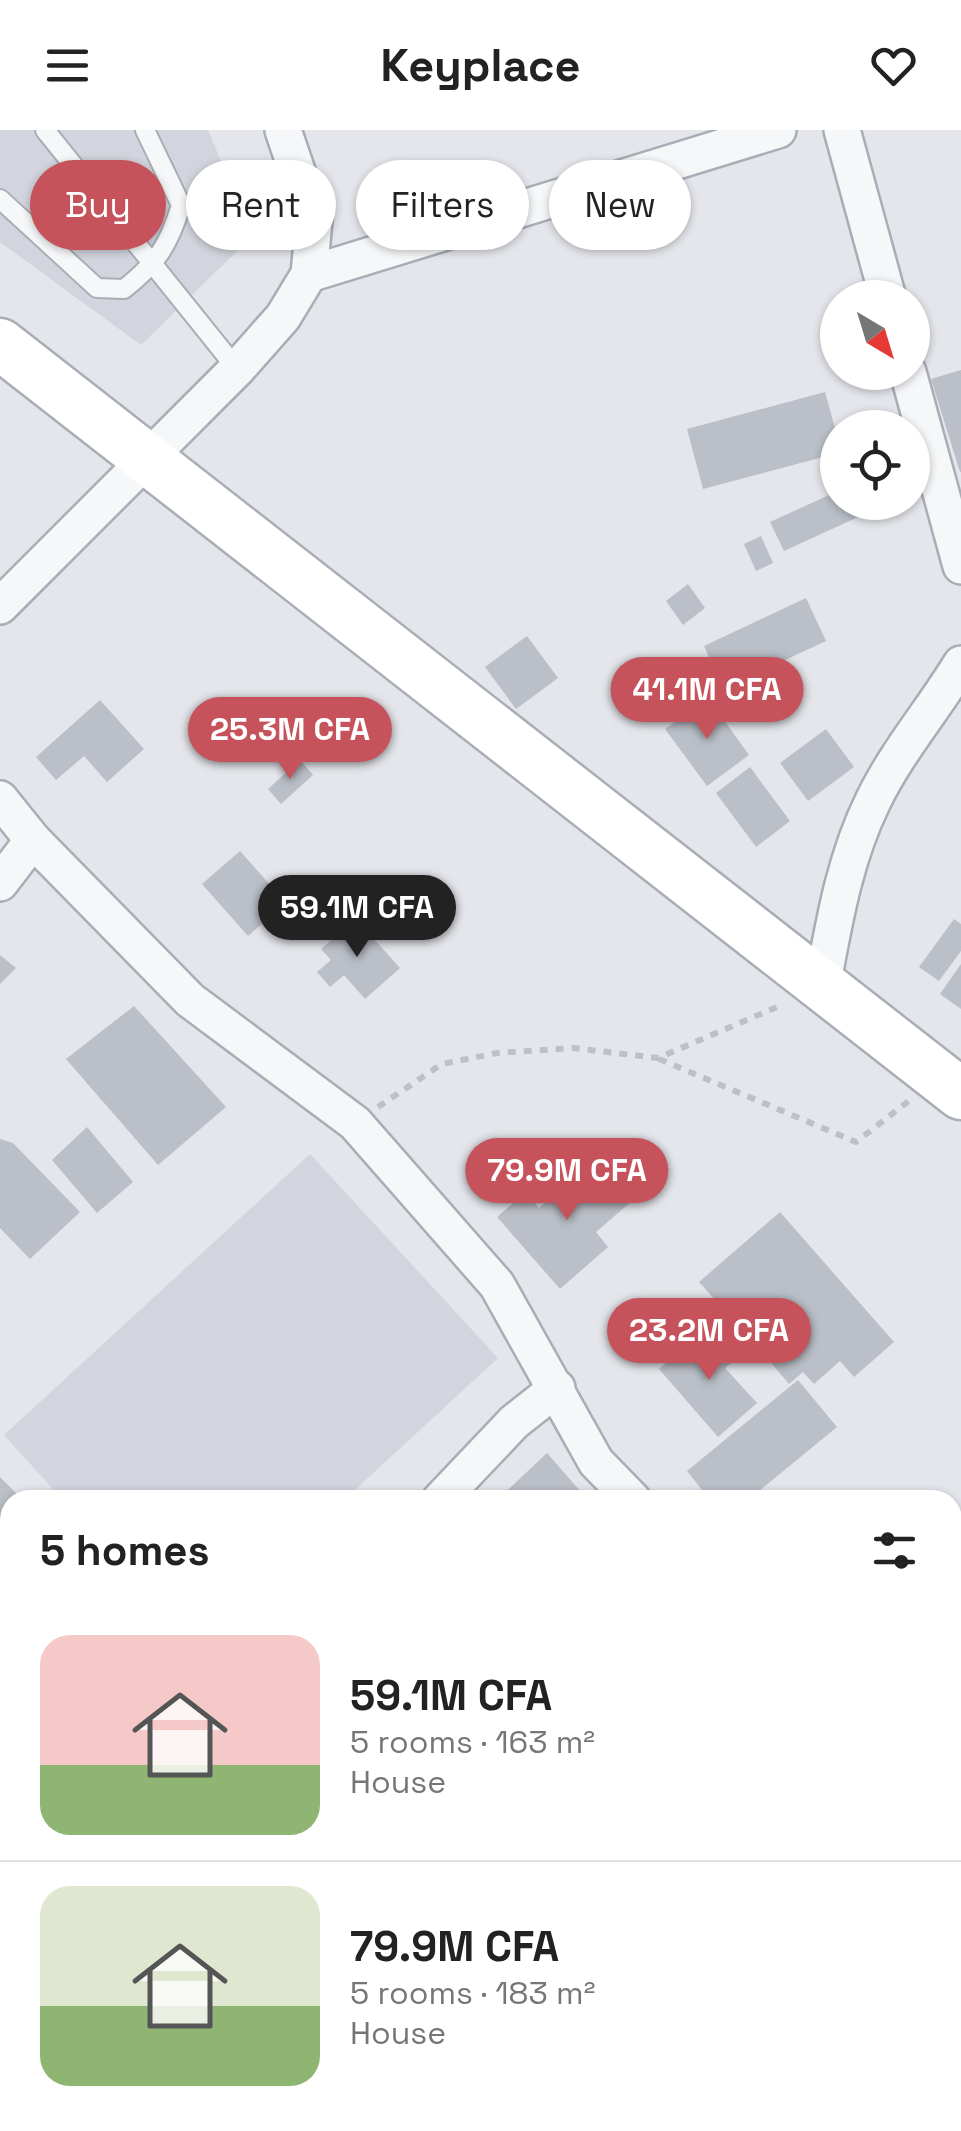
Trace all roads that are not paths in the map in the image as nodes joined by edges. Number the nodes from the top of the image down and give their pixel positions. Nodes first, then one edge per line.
1 (44, 130) edge
2 (144, 130) edge
3 (284, 130) edge
4 (778, 130) edge
5 (842, 130) edge
6 (0, 199) edge
7 (152, 266) junction
8 (309, 274) junction
9 (883, 280) edge
10 (0, 344) edge
11 (237, 369) junction
12 (913, 390) edge
13 (146, 460) junction
14 (961, 566) edge
15 (0, 606) edge
16 (961, 664) edge
17 (0, 799) edge
18 (33, 840) junction
19 (0, 883) edge
20 (822, 987) junction
21 (950, 1085) edge
22 (557, 1388) junction
23 (449, 1490) edge
24 (623, 1490) edge

1 - 7 lane
2 - 7 lane
3 - 8 street
4 - 8 street
5 - 9 street
6 - 7 lane
7 - 11 lane
8 - 11 street
10 - 13 main road
11 - 13 street
12 - 14 street
13 - 15 street
13 - 20 main road
16 - 20 street
17 - 18 street
18 - 19 street
18 - 22 street
20 - 21 main road
22 - 23 street
22 - 24 street

